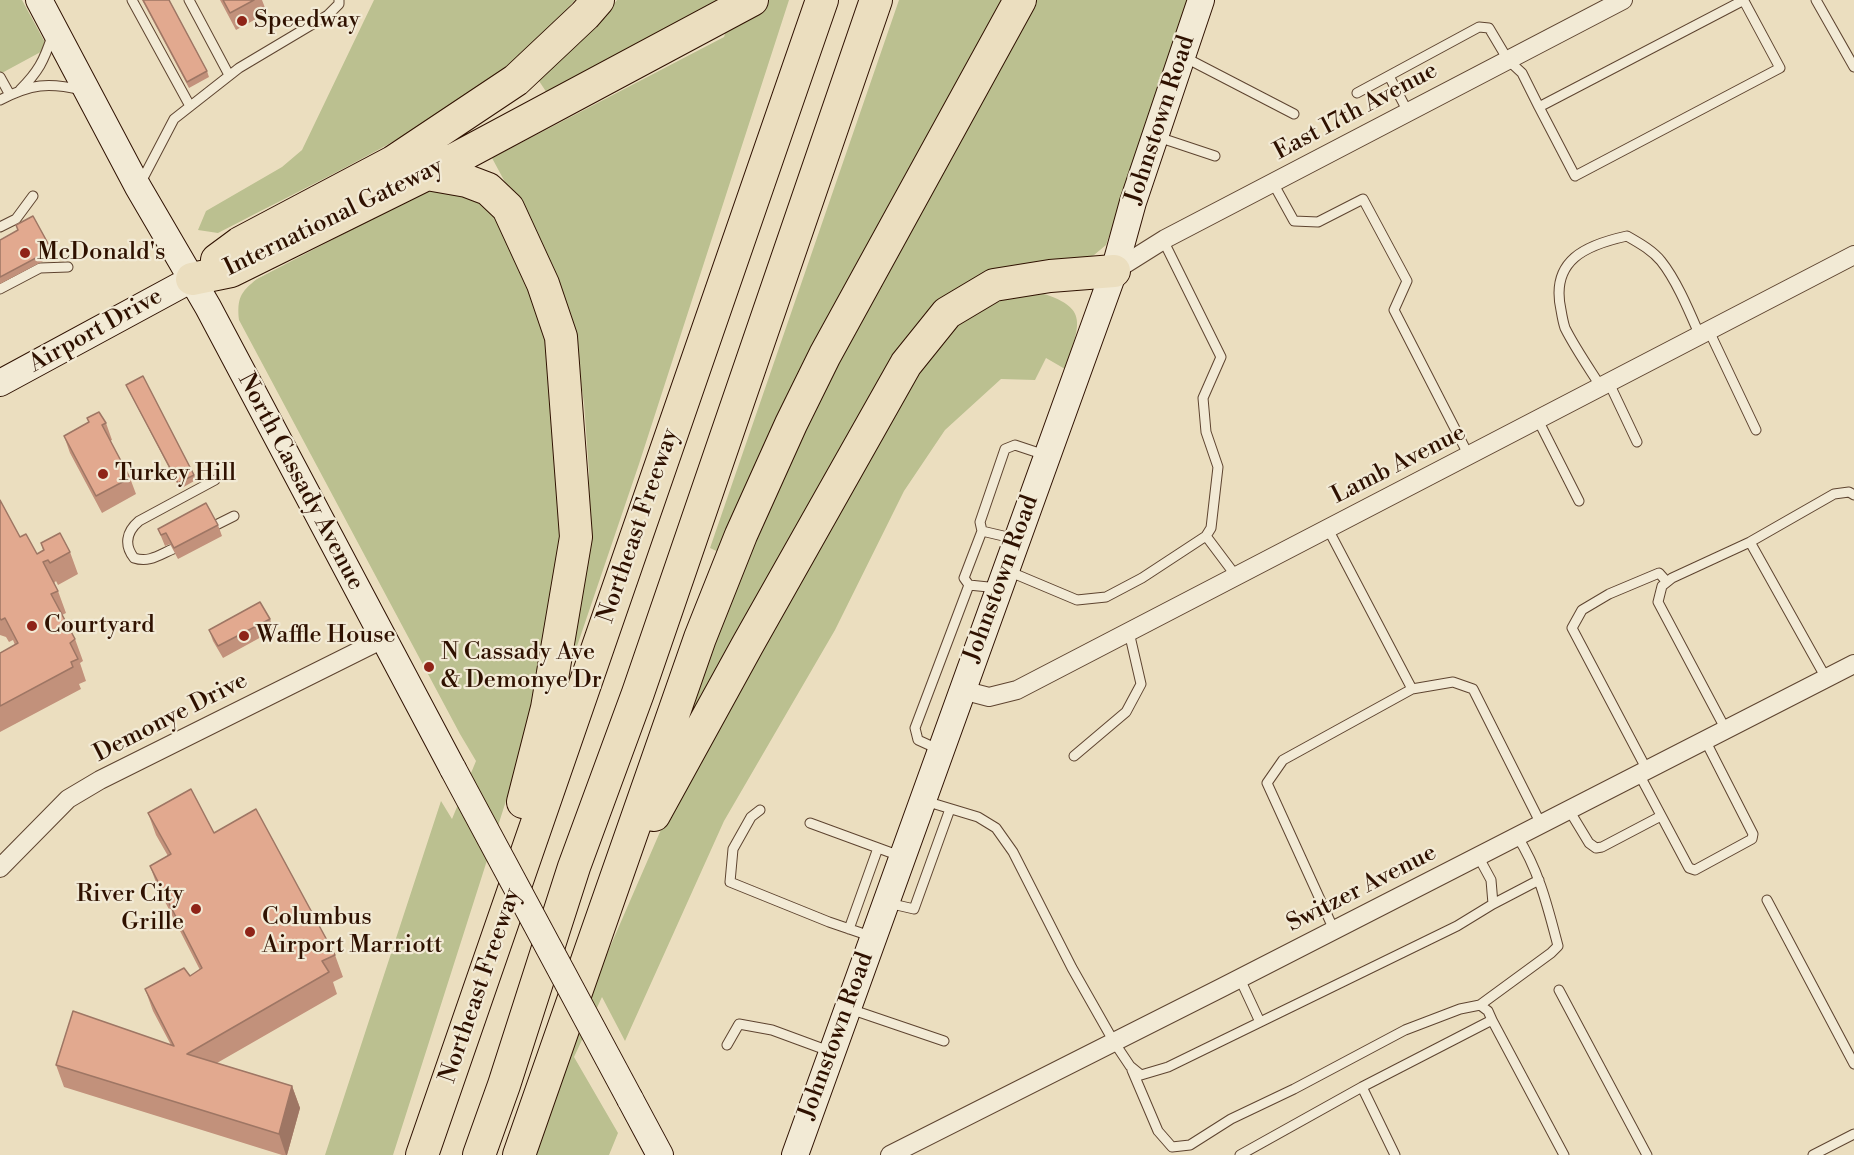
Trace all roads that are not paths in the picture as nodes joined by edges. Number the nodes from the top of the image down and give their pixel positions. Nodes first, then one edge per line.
1 (39, 0) edge
2 (132, 0) edge
3 (189, 0) edge
4 (339, 0) edge
5 (752, 0) edge
6 (822, 0) edge
7 (876, 0) edge
8 (1020, 0) edge
9 (1201, 0) edge
10 (1623, 0) edge
11 (1744, 0) edge
12 (1816, 0) edge
13 (593, 5) edge
14 (54, 28) junction
15 (1182, 56) junction
16 (1508, 60) junction
17 (1854, 67) edge
18 (229, 75) junction
19 (1389, 76) junction
20 (0, 77) edge
21 (20, 90) junction
22 (87, 91) junction
23 (1357, 93) dead end
24 (10, 95) junction
25 (0, 100) edge
26 (190, 106) junction
27 (1539, 107) junction
28 (1408, 112) junction
29 (1294, 114) dead end
30 (1155, 136) junction
31 (1215, 156) dead end
32 (427, 174) junction
33 (1273, 183) junction
34 (138, 187) junction
35 (33, 196) dead end
36 (0, 227) edge
37 (1162, 240) junction
38 (1854, 255) edge
39 (68, 267) dead end
40 (1114, 271) junction
41 (192, 279) junction
42 (0, 290) edge
43 (1705, 334) junction
44 (0, 383) edge
45 (1605, 385) junction
46 (1538, 420) junction
47 (1756, 430) dead end
48 (1637, 442) dead end
49 (1047, 456) junction
50 (1468, 456) junction
51 (215, 480) dead end
52 (1854, 495) edge
53 (1579, 501) dead end
54 (234, 516) dead end
55 (216, 525) edge
56 (1328, 528) junction
57 (982, 531) junction
58 (1206, 536) junction
59 (1017, 539) junction
60 (1750, 542) junction
61 (173, 549) edge
62 (1236, 576) junction
63 (1002, 579) junction
64 (1667, 582) junction
65 (969, 585) junction
66 (1129, 632) junction
67 (383, 639) junction
68 (1854, 664) edge
69 (1826, 678) junction
70 (1412, 689) junction
71 (962, 690) junction
72 (1726, 730) junction
73 (1705, 740) junction
74 (940, 750) junction
75 (1074, 756) dead end
76 (1643, 772) junction
77 (923, 800) junction
78 (950, 809) junction
79 (760, 810) dead end
80 (1569, 810) junction
81 (1661, 816) junction
82 (810, 823) dead end
83 (1541, 824) junction
84 (1517, 836) junction
85 (878, 848) junction
86 (1478, 856) junction
87 (903, 857) junction
88 (0, 868) edge
89 (1539, 880) junction
90 (1767, 900) dead end
91 (885, 903) junction
92 (1493, 904) junction
93 (606, 906) junction
94 (849, 929) junction
95 (1334, 930) junction
96 (873, 938) junction
97 (490, 964) junction
98 (1240, 979) junction
99 (1560, 990) dead end
100 (1480, 1005) junction
101 (847, 1008) junction
102 (1492, 1020) junction
103 (1260, 1022) junction
104 (944, 1041) dead end
105 (1114, 1042) junction
106 (727, 1044) dead end
107 (832, 1052) junction
108 (1854, 1064) edge
109 (1131, 1067) junction
110 (1362, 1087) junction
111 (1854, 1134) edge
112 (422, 1155) edge
113 (479, 1155) edge
114 (519, 1155) edge
115 (660, 1155) edge
116 (795, 1155) edge
117 (890, 1155) edge
118 (1240, 1155) edge
119 (1395, 1155) edge
120 (1564, 1155) edge
121 (1647, 1155) edge
122 (1813, 1155) edge

1 - 14 main road, North Cassady Avenue
2 - 26 lane
3 - 18 lane
4 - 18 lane
5 - 32 highway, International Gateway
6 - 97 highway, Northeast Freeway
7 - 113 highway, Northeast Freeway
8 - 93 highway
9 - 15 main road, Johnstown Road
10 - 16 street, East 17th Avenue
11 - 27 lane
11 - 27 lane
12 - 17 lane
13 - 41 highway, International Gateway
14 - 21 lane
14 - 22 main road, North Cassady Avenue
15 - 29 lane
15 - 30 main road, Johnstown Road
16 - 19 lane
16 - 27 lane
16 - 28 street, East 17th Avenue
18 - 26 lane
19 - 23 lane
19 - 28 lane
20 - 24 lane
21 - 22 lane
21 - 24 lane
22 - 34 main road, North Cassady Avenue
24 - 25 lane
26 - 34 lane
28 - 33 street, East 17th Avenue
30 - 31 lane
30 - 40 main road, Johnstown Road
32 - 41 highway, International Gateway
32 - 97 highway
33 - 37 street, East 17th Avenue
33 - 50 lane
34 - 41 main road, North Cassady Avenue
35 - 36 lane
37 - 40 street, East 17th Avenue
37 - 58 lane
38 - 43 street, Lamb Avenue
39 - 42 lane
40 - 49 main road, Johnstown Road
40 - 93 highway
41 - 44 main road, Airport Drive
41 - 67 main road, North Cassady Avenue
43 - 45 street, Lamb Avenue
43 - 45 lane
43 - 47 lane
45 - 46 street, Lamb Avenue
45 - 48 lane
46 - 50 street, Lamb Avenue
46 - 53 lane
49 - 57 lane
49 - 59 main road, Johnstown Road
50 - 56 street, Lamb Avenue
51 - 61 lane
52 - 60 lane
54 - 55 lane
56 - 62 street, Lamb Avenue
56 - 70 lane
57 - 59 lane
57 - 65 lane
58 - 62 lane
58 - 63 lane
59 - 63 main road, Johnstown Road
60 - 64 lane
60 - 69 lane
62 - 66 street, Lamb Avenue
63 - 65 lane
63 - 71 main road, Johnstown Road
64 - 72 lane
64 - 76 lane
65 - 74 lane
66 - 71 street, Lamb Avenue
66 - 75 lane
67 - 88 street, Demonye Drive
67 - 115 main road, North Cassady Avenue, bridge
68 - 69 street, Switzer Avenue
69 - 72 street, Switzer Avenue
70 - 83 lane
70 - 95 lane
71 - 74 main road, Johnstown Road
72 - 73 street, Switzer Avenue
73 - 76 street, Switzer Avenue
73 - 81 lane
74 - 77 main road, Johnstown Road
76 - 80 street, Switzer Avenue
76 - 81 lane
77 - 78 lane
77 - 87 main road, Johnstown Road
78 - 91 lane
78 - 105 lane
79 - 94 lane
80 - 81 lane
80 - 83 street, Switzer Avenue
82 - 85 lane
83 - 84 street, Switzer Avenue
84 - 86 street, Switzer Avenue
84 - 89 lane
85 - 87 lane
85 - 94 lane
86 - 92 lane
86 - 95 street, Switzer Avenue
87 - 91 main road, Johnstown Road
89 - 92 lane
89 - 100 lane
90 - 108 lane
91 - 96 main road, Johnstown Road
92 - 103 lane
93 - 114 highway
94 - 96 lane
95 - 98 street, Switzer Avenue
96 - 101 main road, Johnstown Road
97 - 112 highway, Northeast Freeway
98 - 103 lane
98 - 105 street, Switzer Avenue
99 - 121 lane
100 - 102 lane
100 - 109 lane
101 - 104 lane
101 - 107 main road, Johnstown Road
102 - 110 lane
102 - 120 lane
103 - 109 lane
105 - 109 lane
105 - 117 street, Switzer Avenue
106 - 107 lane
107 - 116 main road, Johnstown Road
110 - 118 lane
110 - 119 lane
111 - 122 lane

